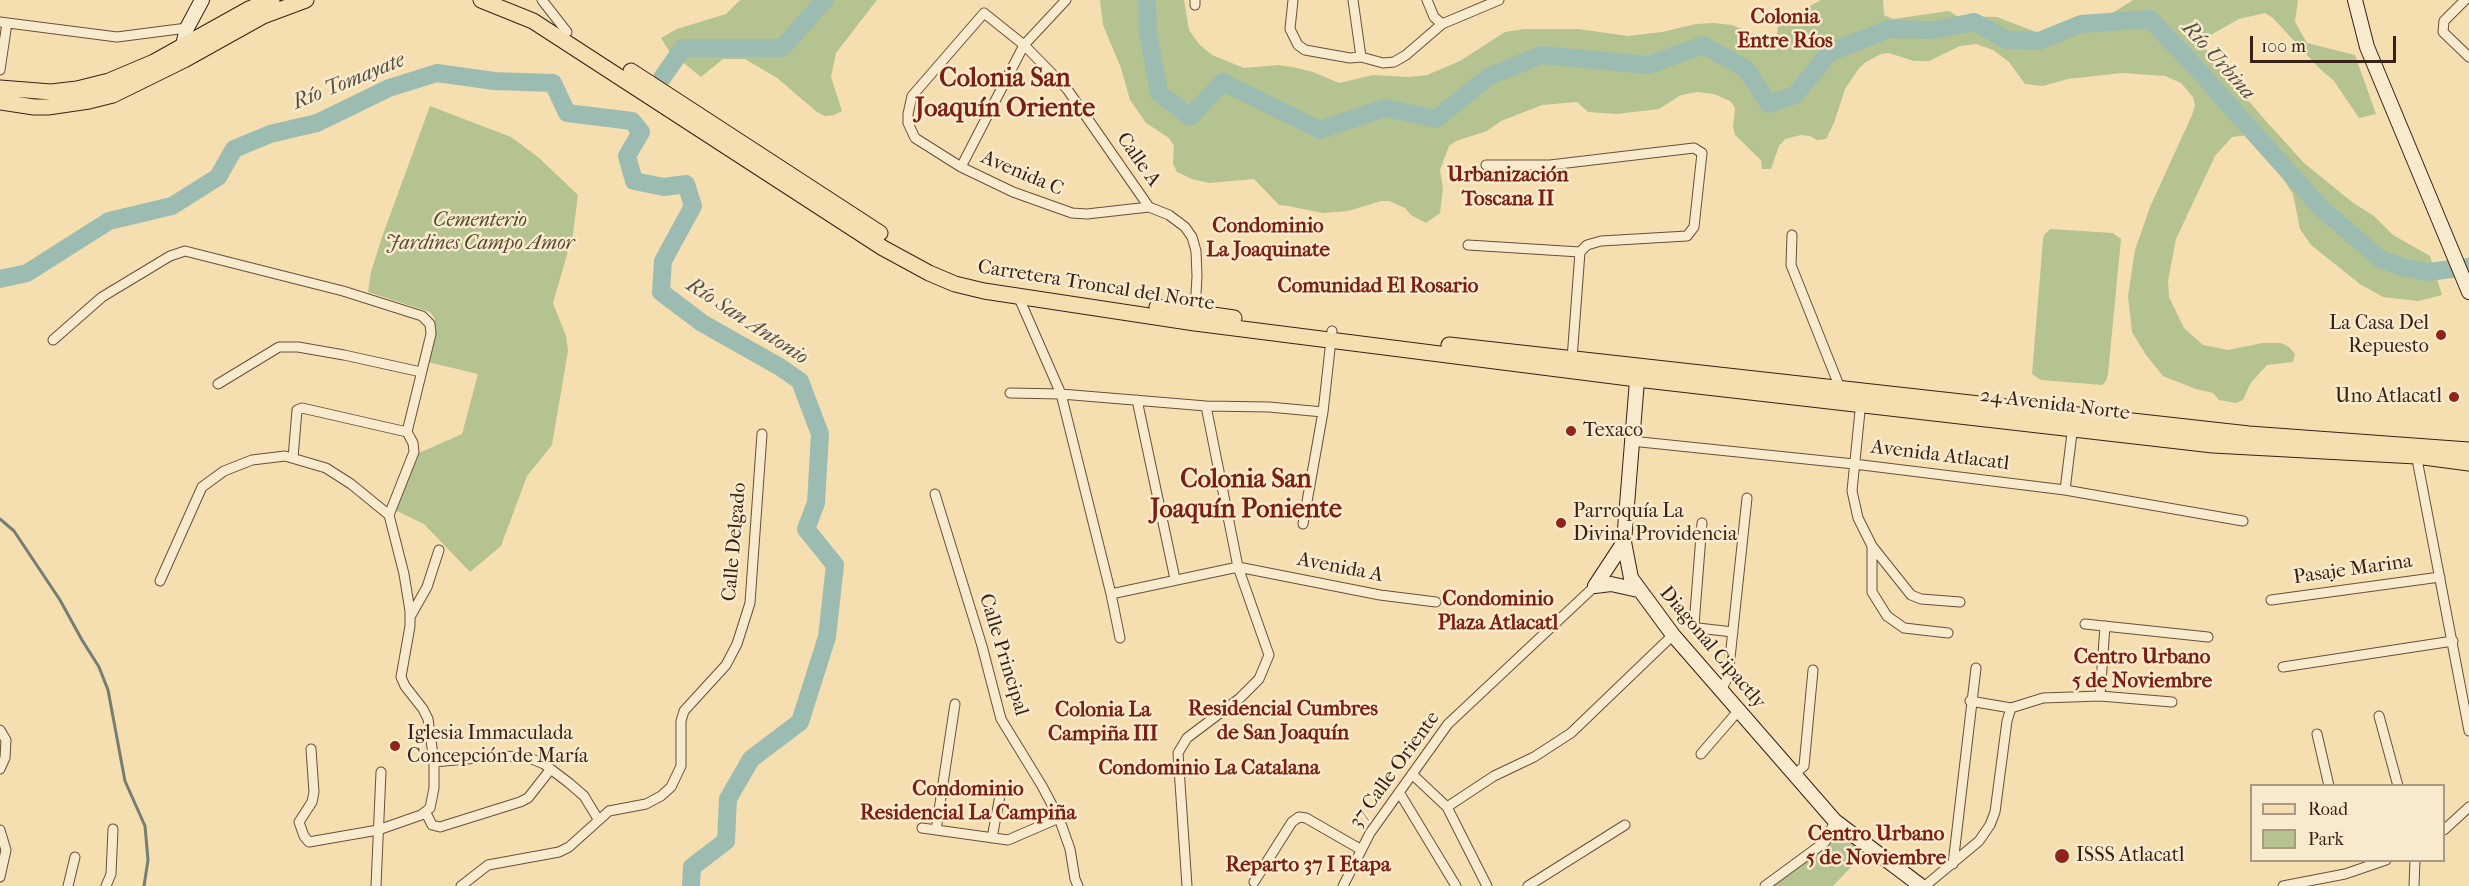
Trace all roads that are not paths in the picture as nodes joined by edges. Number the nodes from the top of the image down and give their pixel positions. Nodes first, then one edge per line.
1 (202, 0) edge
2 (272, 0) edge
3 (306, 0) edge
4 (481, 0) edge
5 (513, 0) edge
6 (542, 0) edge
7 (1066, 0) edge
8 (1293, 0) edge
9 (1353, 0) edge
10 (1427, 0) edge
11 (1499, 0) edge
12 (2355, 0) edge
13 (2465, 0) edge
14 (3, 22) edge
15 (1442, 24) junction
16 (187, 28) junction
17 (567, 32) junction
18 (183, 45) junction
19 (1024, 45) junction
20 (1361, 57) junction
21 (2469, 57) edge
22 (0, 70) edge
23 (0, 88) edge
24 (0, 102) edge
25 (908, 114) joint
26 (1486, 165) dead end
27 (961, 167) junction
28 (1149, 207) junction
29 (1792, 235) dead end
30 (1468, 245) dead end
31 (1580, 252) junction
32 (2469, 292) edge
33 (1019, 298) junction
34 (1195, 312) junction
35 (1332, 336) junction
36 (53, 340) dead end
37 (1572, 359) junction
38 (421, 372) junction
39 (1638, 372) junction
40 (218, 384) dead end
41 (1840, 388) junction
42 (1010, 393) dead end
43 (1061, 394) junction
44 (1861, 396) junction
45 (1137, 400) junction
46 (1206, 406) junction
47 (1323, 412) junction
48 (2074, 421) junction
49 (407, 432) junction
50 (762, 434) dead end
51 (1631, 441) junction
52 (2469, 450) edge
53 (2416, 451) junction
54 (293, 458) junction
55 (2469, 463) edge
56 (1854, 464) junction
57 (2065, 490) junction
58 (935, 494) dead end
59 (1748, 498) dead end
60 (389, 515) junction
61 (2243, 521) dead end
62 (1304, 524) dead end
63 (1702, 524) dead end
64 (1624, 542) junction
65 (1872, 546) junction
66 (439, 550) dead end
67 (1238, 567) junction
68 (2440, 577) junction
69 (1175, 579) junction
70 (160, 581) dead end
71 (1595, 586) junction
72 (1638, 590) junction
73 (1111, 594) junction
74 (2271, 600) dead end
75 (1436, 602) dead end
76 (1960, 602) dead end
77 (410, 617) junction
78 (2085, 624) dead end
79 (2104, 626) junction
80 (1733, 632) junction
81 (1948, 633) dead end
82 (1673, 635) junction
83 (2208, 637) dead end
84 (1120, 638) dead end
85 (2453, 641) junction
86 (2283, 667) dead end
87 (1976, 668) dead end
88 (1813, 670) dead end
89 (1721, 690) junction
90 (2100, 696) junction
91 (1970, 701) junction
92 (2172, 702) dead end
93 (955, 704) dead end
94 (2011, 708) junction
95 (1739, 711) junction
96 (2379, 716) dead end
97 (0, 730) edge
98 (2469, 731) edge
99 (2317, 734) dead end
100 (3, 741) edge
101 (311, 750) dead end
102 (1701, 754) dead end
103 (434, 762) junction
104 (0, 769) edge
105 (550, 770) junction
106 (381, 772) dead end
107 (1412, 774) junction
108 (1795, 774) junction
109 (2330, 784) edge
110 (2397, 784) edge
111 (1000, 790) dead end
112 (1399, 792) junction
113 (1447, 807) junction
114 (2469, 807) edge
115 (426, 813) junction
116 (1059, 818) junction
117 (598, 819) junction
118 (1835, 821) junction
119 (1624, 825) dead end
120 (922, 828) dead end
121 (113, 829) dead end
122 (2445, 829) edge
123 (0, 830) edge
124 (378, 830) junction
125 (936, 830) junction
126 (992, 838) junction
127 (1360, 849) junction
128 (75, 857) dead end
129 (2348, 862) edge
130 (2383, 862) edge
131 (2415, 862) edge
132 (1953, 864) junction
133 (2350, 872) junction
134 (0, 877) edge
135 (1254, 882) dead end
136 (68, 886) edge
137 (106, 886) edge
138 (376, 886) edge
139 (461, 886) edge
140 (1078, 886) edge
141 (1187, 886) edge
142 (1343, 886) edge
143 (1456, 886) edge
144 (1487, 886) edge
145 (1528, 886) edge
146 (1765, 886) edge
147 (1923, 886) edge
148 (2283, 886) edge
149 (2414, 886) edge

1 - 16 street
2 - 18 main road
3 - 24 main road
4 - 33 main road, Carretera Troncal del Norte
5 - 17 main road, Carretera Troncal del Norte
6 - 17 street
7 - 19 street
8 - 20 street
9 - 20 street
10 - 15 street
11 - 15 street
12 - 32 street
13 - 21 street
14 - 16 street
14 - 22 street
15 - 20 street
16 - 18 street
17 - 34 main road, Carretera Troncal del Norte
18 - 23 main road
19 - 25 street, Calle A
19 - 27 street
19 - 28 street, Calle A
25 - 27 street, Avenida C
26 - 31 street
27 - 28 street, Avenida C
28 - 34 street, Calle A
29 - 41 street
30 - 31 street
31 - 37 street
33 - 35 main road, Carretera Troncal del Norte
33 - 43 street
34 - 35 main road, Carretera Troncal del Norte
35 - 37 main road, Carretera Troncal del Norte
35 - 39 main road, Carretera Troncal del Norte
35 - 47 street
36 - 38 street
37 - 39 main road, Carretera Troncal del Norte
38 - 40 street
38 - 49 street
39 - 41 main road, 24 Avenida Norte
39 - 44 main road, 24 Avenida Norte
39 - 51 street, Diagonal Cipactly
41 - 44 main road, 24 Avenida Norte
42 - 43 street
43 - 45 street
43 - 73 street
44 - 48 main road, 24 Avenida Norte
44 - 56 street
45 - 46 street
45 - 69 street
46 - 47 street
46 - 67 street
47 - 62 street
48 - 53 main road, 24 Avenida Norte
48 - 57 street
49 - 54 street
49 - 60 street
50 - 117 street, Calle Delgado
51 - 56 street, Avenida Atlacatl
51 - 64 street, Diagonal Cipactly
52 - 53 main road, 24 Avenida Norte
53 - 55 main road, 24 Avenida Norte
53 - 68 street
54 - 60 street
54 - 70 street
56 - 57 street, Avenida Atlacatl
56 - 65 street
57 - 61 street, Avenida Atlacatl
58 - 116 street, Calle Principal
59 - 80 street
60 - 77 street
63 - 80 street
64 - 71 street
64 - 72 street, Diagonal Cipactly
65 - 76 street
65 - 81 street
66 - 77 street
67 - 69 street
67 - 75 street, Avenida A
67 - 141 street
68 - 74 street, Pasaje Marina
68 - 85 street
69 - 73 street
71 - 72 street
71 - 107 street, 37 Calle Oriente
72 - 82 street, Diagonal Cipactly
73 - 84 street
77 - 103 street
78 - 79 street
79 - 83 street
79 - 90 street
80 - 89 street
82 - 89 street, Diagonal Cipactly
82 - 113 street
85 - 86 street
85 - 98 street
87 - 91 street
88 - 108 street
89 - 95 street, Diagonal Cipactly
90 - 92 street
90 - 94 street
91 - 94 street
91 - 132 street
93 - 125 street
94 - 132 street
95 - 102 street
95 - 108 street, Diagonal Cipactly
96 - 110 street
97 - 100 street
99 - 109 street
100 - 104 street
101 - 124 street
103 - 105 street
103 - 115 street
105 - 115 street
105 - 117 street
106 - 124 street
107 - 112 street, 37 Calle Oriente
107 - 113 street
108 - 118 street, Diagonal Cipactly
111 - 126 street
112 - 127 street, 37 Calle Oriente
112 - 143 street
113 - 144 street
114 - 122 street
115 - 124 street
116 - 126 street
116 - 140 street, Calle Principal
117 - 139 street, Calle Delgado
118 - 146 street
118 - 147 street, Diagonal Cipactly
119 - 145 street
120 - 125 street
121 - 137 street
123 - 134 street
124 - 138 street
125 - 126 street
127 - 135 street
127 - 142 street, 37 Calle Oriente
128 - 136 street
129 - 133 street
130 - 133 street
131 - 149 street
132 - 147 street
133 - 148 street

